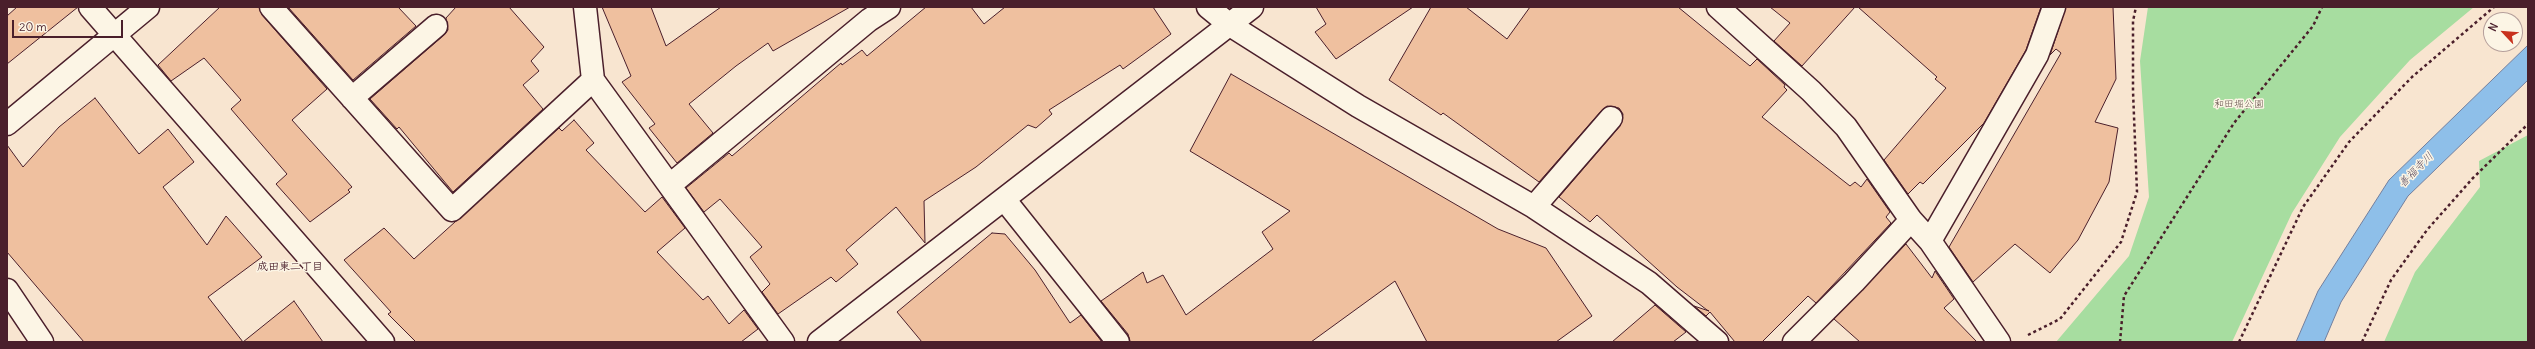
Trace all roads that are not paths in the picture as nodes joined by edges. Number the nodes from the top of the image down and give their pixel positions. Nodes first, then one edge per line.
1 (90, 7) edge
2 (148, 7) edge
3 (271, 7) edge
4 (585, 7) edge
5 (889, 7) edge
6 (1208, 7) edge
7 (1252, 7) edge
8 (1718, 7) edge
9 (2054, 7) edge
10 (1230, 25) junction
11 (436, 26) dead end
12 (115, 35) junction
13 (593, 80) junction
14 (352, 98) junction
15 (1611, 118) dead end
16 (7, 124) edge
17 (670, 185) junction
18 (1004, 199) junction
19 (1534, 207) junction
20 (1911, 220) junction
21 (1930, 241) junction
22 (7, 290) edge
23 (42, 342) edge
24 (383, 342) edge
25 (783, 342) edge
26 (819, 342) edge
27 (1118, 342) edge
28 (1717, 342) edge
29 (1794, 342) edge
30 (1999, 342) edge

1 - 12 street
2 - 12 street
3 - 14 street
4 - 13 street
5 - 17 street
6 - 10 street
7 - 10 street
8 - 20 street
9 - 21 street
10 - 18 street
10 - 19 street
11 - 14 street
12 - 16 street
12 - 24 street
13 - 14 street
13 - 17 street
15 - 19 street
17 - 25 street
18 - 26 street
18 - 27 street
19 - 28 street
20 - 21 street
20 - 29 street
21 - 30 street
22 - 23 street

